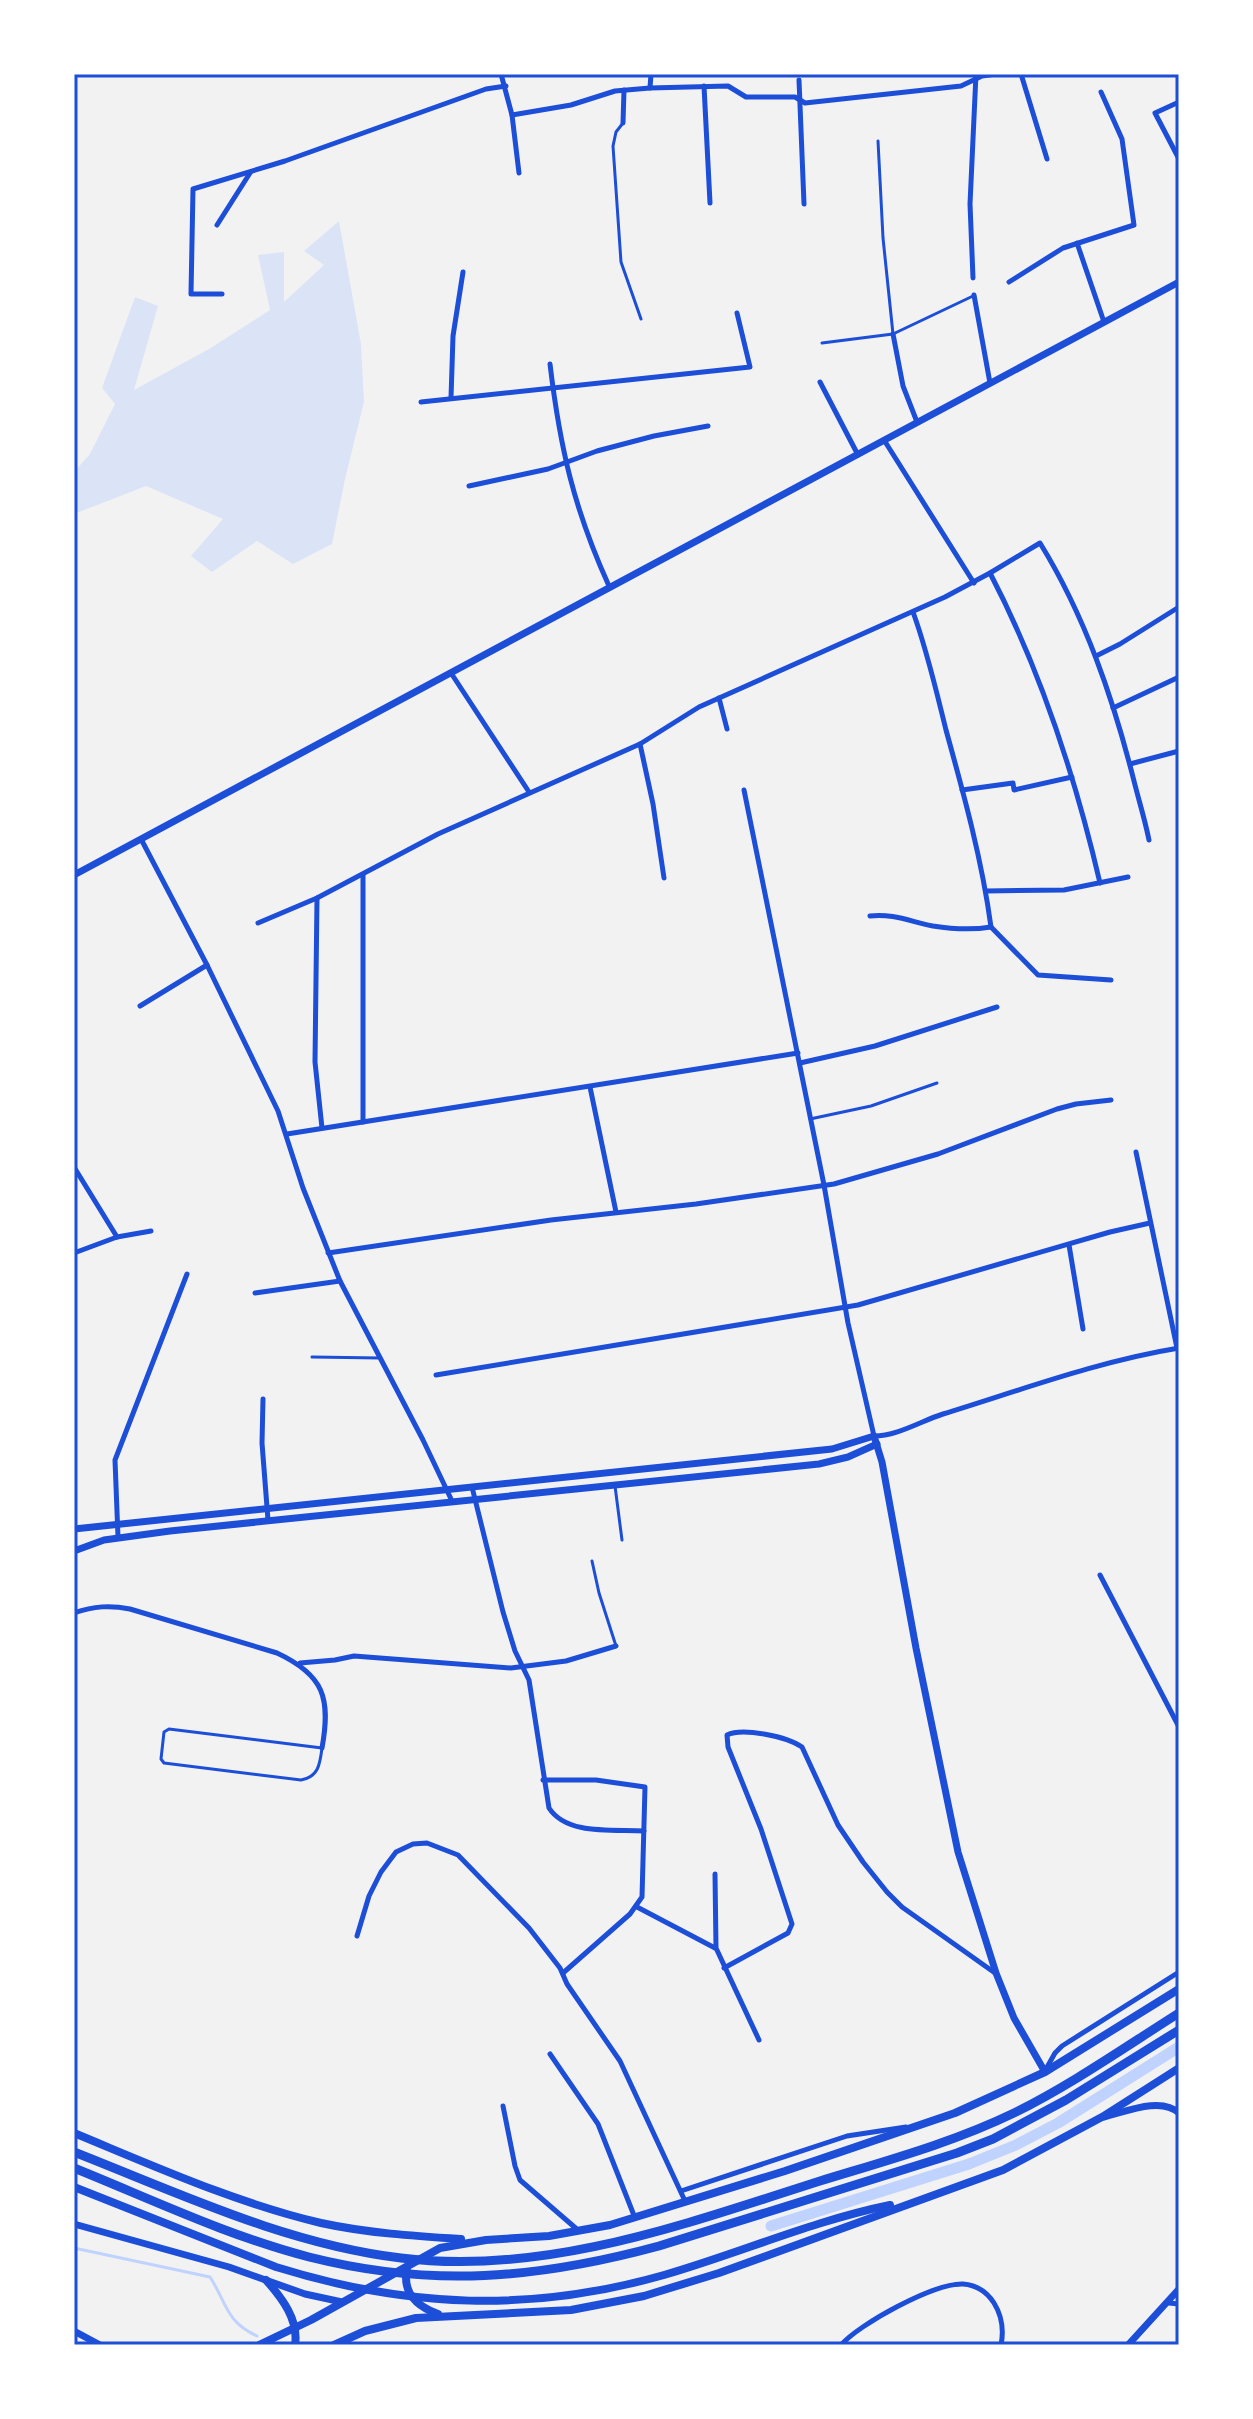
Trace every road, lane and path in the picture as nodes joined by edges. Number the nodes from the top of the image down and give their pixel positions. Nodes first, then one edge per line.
1 (501, 74) edge
2 (651, 74) edge
3 (996, 74) edge
4 (1021, 74) edge
5 (976, 77) edge
6 (799, 80) dead end
7 (506, 86) junction
8 (704, 86) junction
9 (650, 88) junction
10 (624, 90) junction
11 (1101, 92) dead end
12 (800, 100) junction
13 (1179, 102) edge
14 (512, 115) junction
15 (623, 123) joint
16 (878, 141) dead end
17 (1047, 159) dead end
18 (1179, 159) edge
19 (251, 172) junction
20 (519, 173) dead end
21 (710, 203) dead end
22 (804, 204) dead end
23 (217, 225) dead end
24 (1077, 243) junction
25 (463, 272) dead end
26 (973, 278) dead end
27 (1009, 282) dead end
28 (1179, 282) edge
29 (222, 294) dead end
30 (974, 295) joint
31 (737, 313) dead end
32 (641, 319) dead end
33 (1104, 323) junction
34 (893, 334) junction
35 (822, 343) dead end
36 (550, 364) dead end
37 (820, 382) dead end
38 (990, 383) junction
39 (553, 388) junction
40 (451, 398) junction
41 (421, 402) dead end
42 (917, 422) junction
43 (708, 426) dead end
44 (884, 440) junction
45 (858, 455) junction
46 (565, 464) junction
47 (469, 486) dead end
48 (990, 573) junction
49 (974, 583) junction
50 (609, 586) junction
51 (1179, 607) edge
52 (913, 612) junction
53 (1096, 656) junction
54 (451, 672) junction
55 (1179, 677) edge
56 (719, 698) junction
57 (1113, 708) junction
58 (727, 729) dead end
59 (640, 744) junction
60 (1179, 751) edge
61 (1130, 764) junction
62 (1072, 777) junction
63 (744, 790) dead end
64 (962, 790) junction
65 (529, 792) junction
66 (141, 839) junction
67 (1149, 840) dead end
68 (74, 875) edge
69 (363, 875) junction
70 (1128, 877) dead end
71 (664, 878) dead end
72 (1100, 883) junction
73 (986, 891) junction
74 (317, 898) junction
75 (870, 916) dead end
76 (258, 923) dead end
77 (991, 927) junction
78 (207, 965) junction
79 (1111, 980) dead end
80 (140, 1006) dead end
81 (997, 1007) dead end
82 (798, 1053) junction
83 (800, 1063) junction
84 (937, 1083) dead end
85 (590, 1087) junction
86 (1111, 1100) dead end
87 (810, 1119) junction
88 (363, 1122) junction
89 (322, 1128) junction
90 (287, 1134) junction
91 (1136, 1152) dead end
92 (74, 1167) edge
93 (824, 1185) junction
94 (616, 1212) junction
95 (1150, 1223) junction
96 (151, 1231) dead end
97 (117, 1237) junction
98 (1069, 1245) junction
99 (74, 1253) edge
100 (328, 1253) junction
101 (187, 1274) dead end
102 (340, 1281) junction
103 (255, 1293) dead end
104 (845, 1307) junction
105 (1083, 1329) dead end
106 (1178, 1348) edge
107 (312, 1357) dead end
108 (380, 1358) junction
109 (436, 1375) dead end
110 (263, 1399) dead end
111 (876, 1440) junction
112 (832, 1449) junction
113 (834, 1461) junction
114 (472, 1486) junction
115 (615, 1486) junction
116 (446, 1489) junction
117 (475, 1499) junction
118 (452, 1501) junction
119 (267, 1508) junction
120 (268, 1520) junction
121 (118, 1524) junction
122 (74, 1529) edge
123 (118, 1537) junction
124 (622, 1540) dead end
125 (74, 1551) edge
126 (592, 1561) dead end
127 (1100, 1575) dead end
128 (74, 1613) edge
129 (616, 1646) joint
130 (299, 1663) junction
131 (523, 1666) junction
132 (1179, 1727) edge
133 (322, 1748) junction
134 (543, 1780) junction
135 (644, 1831) junction
136 (715, 1874) dead end
137 (637, 1907) junction
138 (357, 1936) dead end
139 (716, 1948) junction
140 (724, 1968) junction
141 (1179, 1972) edge
142 (563, 1973) junction
143 (996, 1973) junction
144 (1179, 1989) edge
145 (1179, 2013) edge
146 (1179, 2030) edge
147 (759, 2040) dead end
148 (550, 2054) dead end
149 (1179, 2068) edge
150 (1045, 2072) junction
151 (503, 2106) dead end
152 (1179, 2113) edge
153 (1102, 2117) junction
154 (927, 2124) junction
155 (74, 2133) edge
156 (74, 2152) edge
157 (74, 2168) edge
158 (74, 2187) edge
159 (681, 2191) junction
160 (922, 2198) junction
161 (686, 2203) junction
162 (635, 2218) junction
163 (74, 2224) edge
164 (580, 2232) junction
165 (486, 2240) junction
166 (409, 2264) junction
167 (266, 2280) junction
168 (1179, 2289) edge
169 (342, 2302) junction
170 (1169, 2303) junction
171 (1179, 2304) edge
172 (444, 2316) junction
173 (296, 2328) junction
174 (74, 2331) edge
175 (97, 2344) edge
176 (259, 2345) edge
177 (295, 2345) edge
178 (334, 2345) edge
179 (841, 2345) edge
180 (1001, 2345) edge
181 (1128, 2345) edge

1 - 7 street
2 - 9 street
3 - 5 street
4 - 17 street
5 - 12 street
5 - 26 street
6 - 12 street
7 - 14 street
7 - 19 street
8 - 9 street
8 - 12 street
8 - 21 street
9 - 10 street
10 - 14 street
10 - 15 street
11 - 24 street
12 - 22 street
13 - 18 street
14 - 20 street
15 - 32 lane
16 - 34 lane
19 - 23 street
19 - 29 street
24 - 27 street
24 - 33 street
25 - 40 street
28 - 33 street
30 - 34 lane
30 - 38 street
31 - 39 street
33 - 38 street
34 - 35 lane
34 - 42 street
36 - 39 street
37 - 45 street
38 - 42 street
39 - 40 street
39 - 46 street
40 - 41 street
42 - 44 street
43 - 46 street
44 - 45 street
44 - 49 street
45 - 50 street
46 - 47 street
46 - 50 street
48 - 49 street
48 - 53 street
48 - 62 street
49 - 52 street
50 - 54 street
51 - 53 street
52 - 56 street
52 - 64 street
53 - 57 street
54 - 65 street
54 - 66 street
55 - 57 street
56 - 58 street
56 - 59 street
57 - 61 street
59 - 65 street
59 - 71 street
60 - 61 street
61 - 67 street
62 - 64 street
62 - 72 street
63 - 82 street
64 - 73 street
65 - 69 street
66 - 68 street
66 - 78 street
69 - 74 street
69 - 88 street
70 - 72 street
72 - 73 street
73 - 77 street
74 - 76 street
74 - 89 street
75 - 77 street
77 - 79 street
78 - 80 street
78 - 90 street
81 - 83 street
82 - 83 street
82 - 85 street
83 - 87 street
84 - 87 lane
85 - 88 street
85 - 94 street
86 - 93 street
87 - 93 street
88 - 89 street
89 - 90 street
90 - 100 street
91 - 95 street
92 - 97 street
93 - 94 street
93 - 104 street
94 - 100 street
95 - 98 street
95 - 106 street
96 - 97 street
97 - 99 street
98 - 104 street
98 - 105 street
100 - 102 street
101 - 121 street
102 - 103 street
102 - 108 street
104 - 109 street
104 - 111 street
106 - 111 street
107 - 108 lane
108 - 116 street
110 - 119 street
111 - 112 street
111 - 113 street
111 - 143 street
112 - 113 street
112 - 114 street
113 - 115 street
114 - 116 street
114 - 117 street
115 - 117 street
115 - 124 lane
116 - 118 street
116 - 119 street
117 - 118 street
117 - 131 street
118 - 120 street
119 - 120 street
119 - 121 street
120 - 123 street
121 - 122 street
121 - 123 street
123 - 125 street
126 - 129 lane
127 - 132 street
128 - 130 street
129 - 131 street
130 - 131 street
130 - 133 street
131 - 134 street
133 - 133 lane
134 - 135 street
134 - 135 street
135 - 137 street
136 - 139 street
137 - 139 street
137 - 142 street
138 - 142 street
139 - 140 street
140 - 143 street
140 - 147 street
141 - 150 street
142 - 159 street
143 - 150 street
144 - 150 main road
145 - 156 highway
146 - 157 highway
148 - 162 street
149 - 153 main road
150 - 154 main road
151 - 164 street
152 - 153 street
153 - 160 main road
154 - 159 street
154 - 161 main road
155 - 165 main road
158 - 160 main road
159 - 161 street
160 - 172 main road
161 - 162 main road
162 - 164 main road
163 - 167 street
164 - 165 main road
165 - 166 main road
166 - 169 main road
166 - 172 main road
167 - 169 street
167 - 173 main road
168 - 170 street
169 - 173 main road
170 - 171 street
170 - 181 street
172 - 178 main road
173 - 176 main road
173 - 177 main road
174 - 175 street
179 - 180 street

